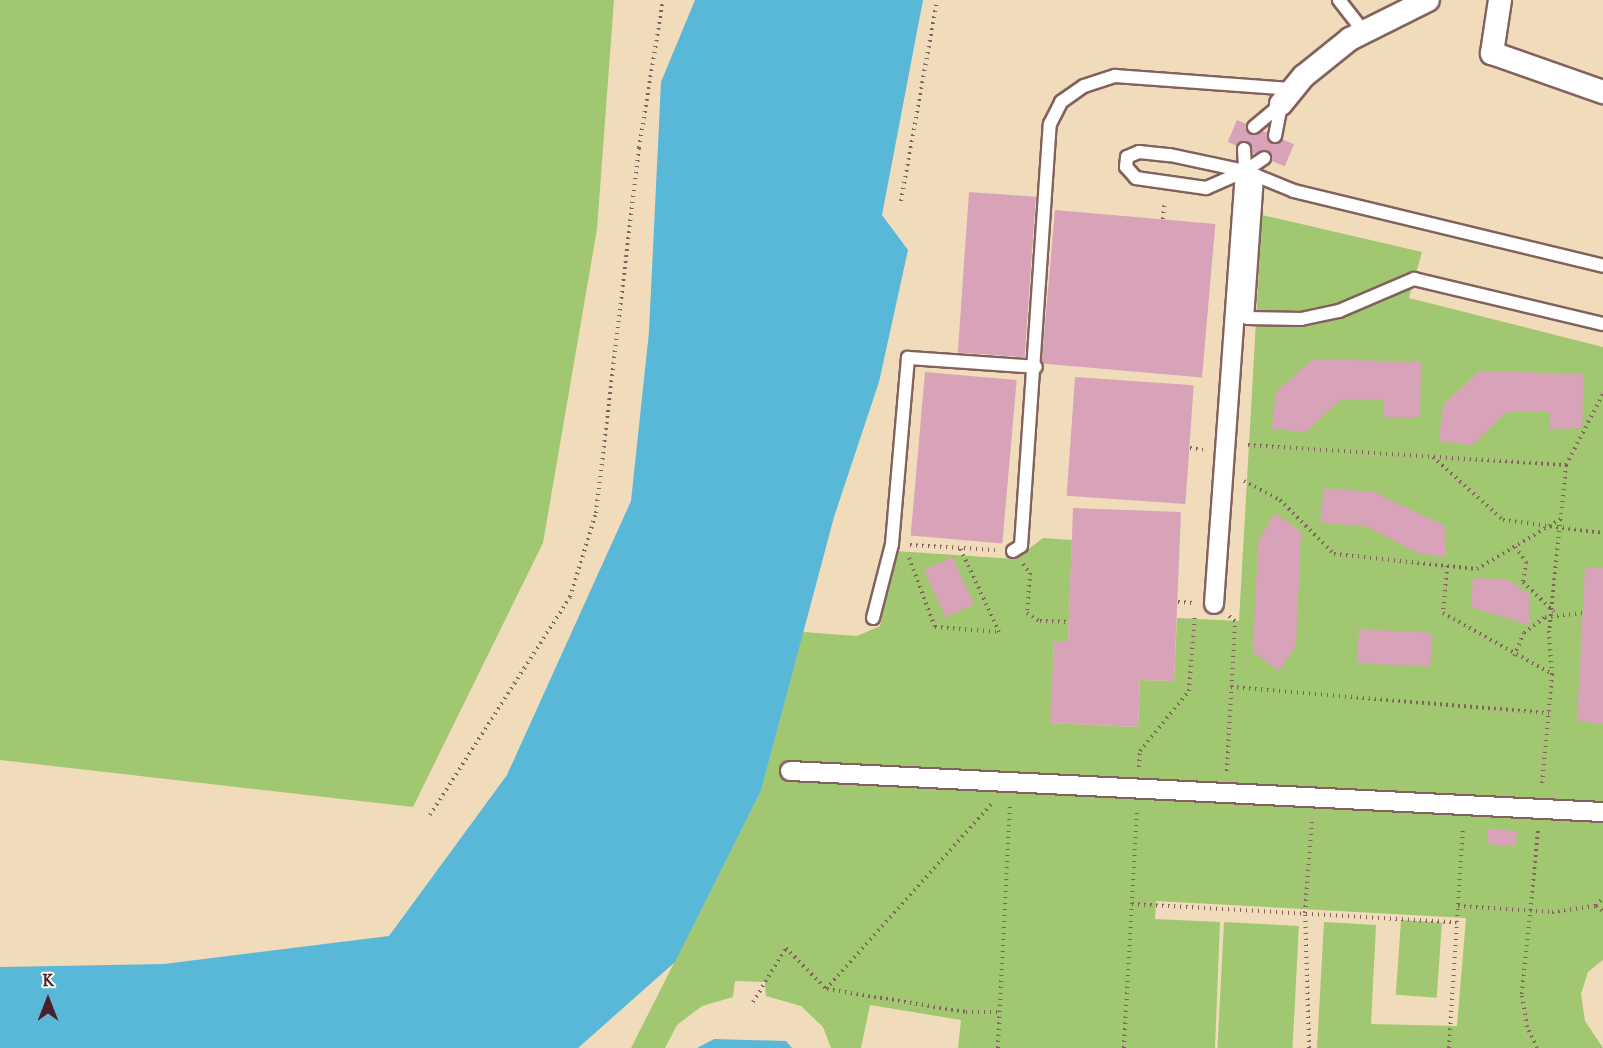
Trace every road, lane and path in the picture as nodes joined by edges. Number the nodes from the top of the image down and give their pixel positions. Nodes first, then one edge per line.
1 (663, 0) edge
2 (937, 0) edge
3 (1339, 0) edge
4 (1428, 0) edge
5 (1500, 0) edge
6 (1364, 32) junction
7 (1603, 92) edge
8 (1287, 97) junction
9 (1254, 127) dead end
10 (1275, 136) dead end
11 (1244, 149) dead end
12 (1264, 158) dead end
13 (1251, 174) junction
14 (901, 201) dead end
15 (1603, 266) edge
16 (1603, 324) edge
17 (1036, 368) junction
18 (1603, 394) edge
19 (1218, 447) junction
20 (1190, 448) dead end
21 (1433, 456) junction
22 (1566, 465) junction
23 (1223, 477) junction
24 (1562, 519) junction
25 (1547, 528) junction
26 (1561, 530) junction
27 (1603, 533) edge
28 (1515, 547) junction
29 (960, 548) junction
30 (1013, 551) junction
31 (1447, 566) junction
32 (1178, 602) dead end
33 (1214, 604) joint
34 (1555, 613) junction
35 (1583, 613) dead end
36 (873, 618) dead end
37 (1069, 622) dead end
38 (1514, 656) junction
39 (1552, 675) junction
40 (1231, 687) junction
41 (1549, 713) junction
42 (790, 771) dead end
43 (1011, 782) junction
44 (1138, 788) junction
45 (1226, 792) junction
46 (1313, 797) junction
47 (1465, 805) junction
48 (1540, 808) junction
49 (1603, 812) edge
50 (430, 815) dead end
51 (1603, 898) edge
52 (1132, 904) junction
53 (1458, 906) junction
54 (1596, 906) junction
55 (1527, 910) junction
56 (1603, 911) edge
57 (1305, 913) junction
58 (1457, 921) junction
59 (826, 989) junction
60 (753, 1002) dead end
61 (1000, 1012) junction
62 (998, 1048) edge
63 (1124, 1048) edge
64 (1309, 1048) edge
65 (1449, 1048) edge
66 (1537, 1048) edge

1 - 50 path
2 - 14 path
3 - 6 lane
4 - 6 street
5 - 7 street
6 - 8 street
8 - 9 lane
8 - 10 lane
8 - 17 lane
11 - 13 lane
12 - 13 lane
13 - 13 lane
13 - 15 lane
13 - 16 lane
13 - 19 street
17 - 30 lane
17 - 36 lane
18 - 22 path
19 - 20 path
19 - 21 path
19 - 23 street
21 - 22 path
21 - 25 path
22 - 24 path
23 - 31 path
23 - 33 street
24 - 25 path
24 - 26 path
25 - 26 path
25 - 28 path
26 - 27 path
26 - 34 path
28 - 31 path
28 - 34 path
29 - 29 path
29 - 30 path
30 - 37 path
31 - 38 path
32 - 44 path
33 - 40 path
34 - 35 path
34 - 38 path
34 - 39 path
38 - 39 path
39 - 41 path
40 - 41 path
40 - 45 path
41 - 48 path
42 - 43 street
43 - 44 street
43 - 59 path
43 - 61 path
44 - 45 street
44 - 52 path
45 - 46 street
46 - 47 street
46 - 57 path
47 - 48 street
47 - 53 path
48 - 49 street
48 - 55 path
51 - 54 path
52 - 57 path
52 - 63 path
53 - 55 path
53 - 58 path
54 - 55 path
54 - 56 path
55 - 66 path
57 - 58 path
57 - 64 path
58 - 65 path
59 - 60 path
59 - 61 path
61 - 62 path

